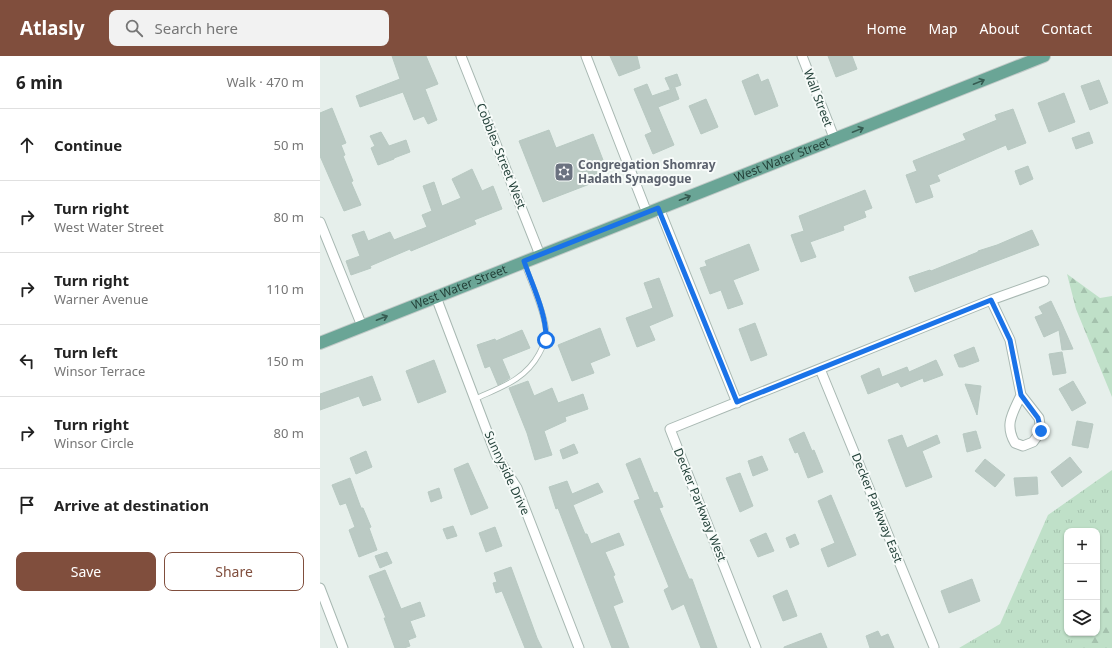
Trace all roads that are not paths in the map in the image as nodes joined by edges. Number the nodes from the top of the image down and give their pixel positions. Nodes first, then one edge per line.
1 (461, 56) edge
2 (586, 56) edge
3 (802, 56) edge
4 (1044, 56) edge
5 (835, 140) junction
6 (658, 208) junction
7 (647, 213) junction
8 (320, 222) edge
9 (540, 255) junction
10 (524, 261) junction
11 (1044, 281) dead end
12 (436, 297) junction
13 (991, 300) junction
14 (362, 326) junction
15 (320, 343) edge
16 (820, 369) junction
17 (1021, 395) junction
18 (475, 399) junction
19 (737, 402) junction
20 (320, 588) edge
21 (934, 647) edge
22 (343, 648) edge
23 (579, 648) edge
24 (756, 648) edge

1 - 9 street, Cobbles Street West
2 - 7 street
3 - 5 street, Wall Street
5 -> 4 main road, West Water Street
6 -> 5 main road, West Water Street
6 - 7 main road, West Water Street
6 - 19 street
7 - 9 main road, West Water Street
8 - 14 street
9 - 10 main road, West Water Street
10 - 12 main road, West Water Street
10 - 18 lane
11 - 13 street
14 -> 12 main road, West Water Street
12 - 18 street, Sunnyside Drive
13 - 16 street
13 - 17 street
14 - 15 main road, West Water Street
16 - 19 street
16 - 21 street, Decker Parkway East
17 - 17 street
18 - 23 street, Sunnyside Drive
19 - 24 street, Decker Parkway West
20 - 22 street

